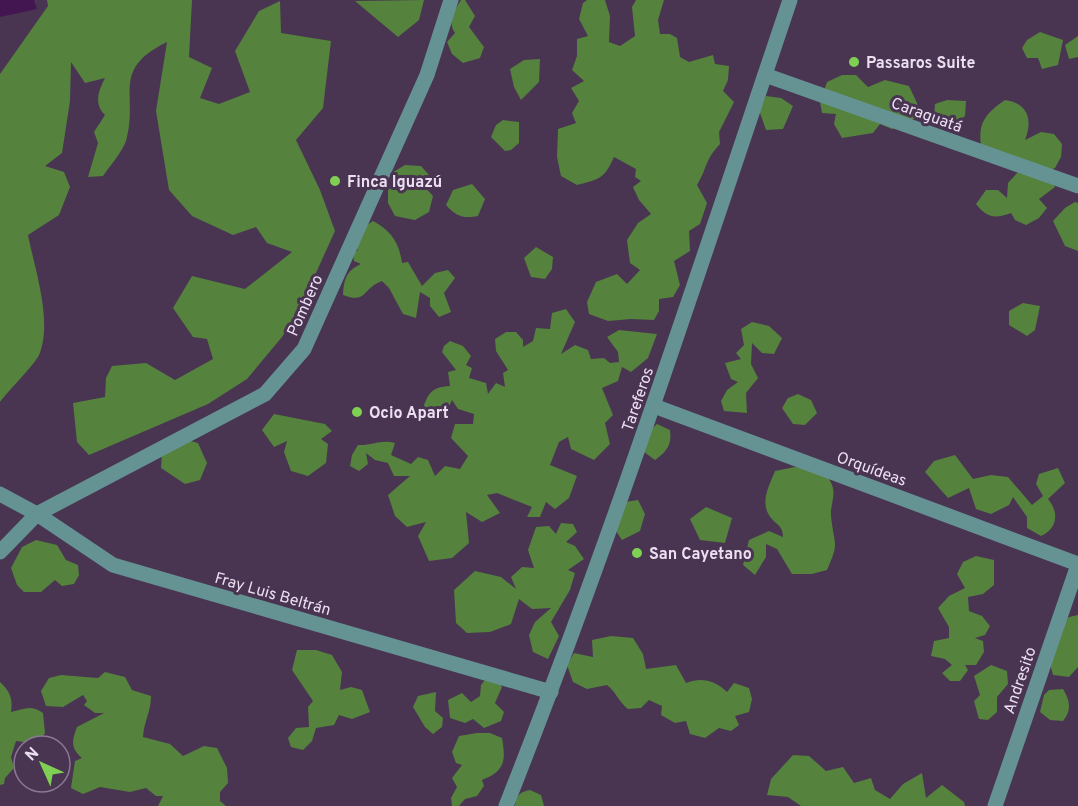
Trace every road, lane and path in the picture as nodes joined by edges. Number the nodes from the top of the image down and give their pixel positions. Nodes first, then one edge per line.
1 (452, 0) edge
2 (790, 0) edge
3 (765, 75) junction
4 (1078, 186) edge
5 (654, 406) junction
6 (0, 494) edge
7 (37, 514) junction
8 (0, 552) edge
9 (1078, 565) edge
10 (551, 692) junction
11 (506, 806) edge
12 (995, 806) edge

1 - 7 street, Pombero
2 - 3 street, Tareferos
3 - 4 street, Caraguatá
3 - 5 street, Tareferos
5 - 9 street, Orquídeas
5 - 10 street, Tareferos
6 - 7 street, Fray Luis Beltrán
7 - 8 street, Pombero
7 - 10 street, Fray Luis Beltrán
9 - 12 street, Andresito
10 - 11 street, Tareferos

